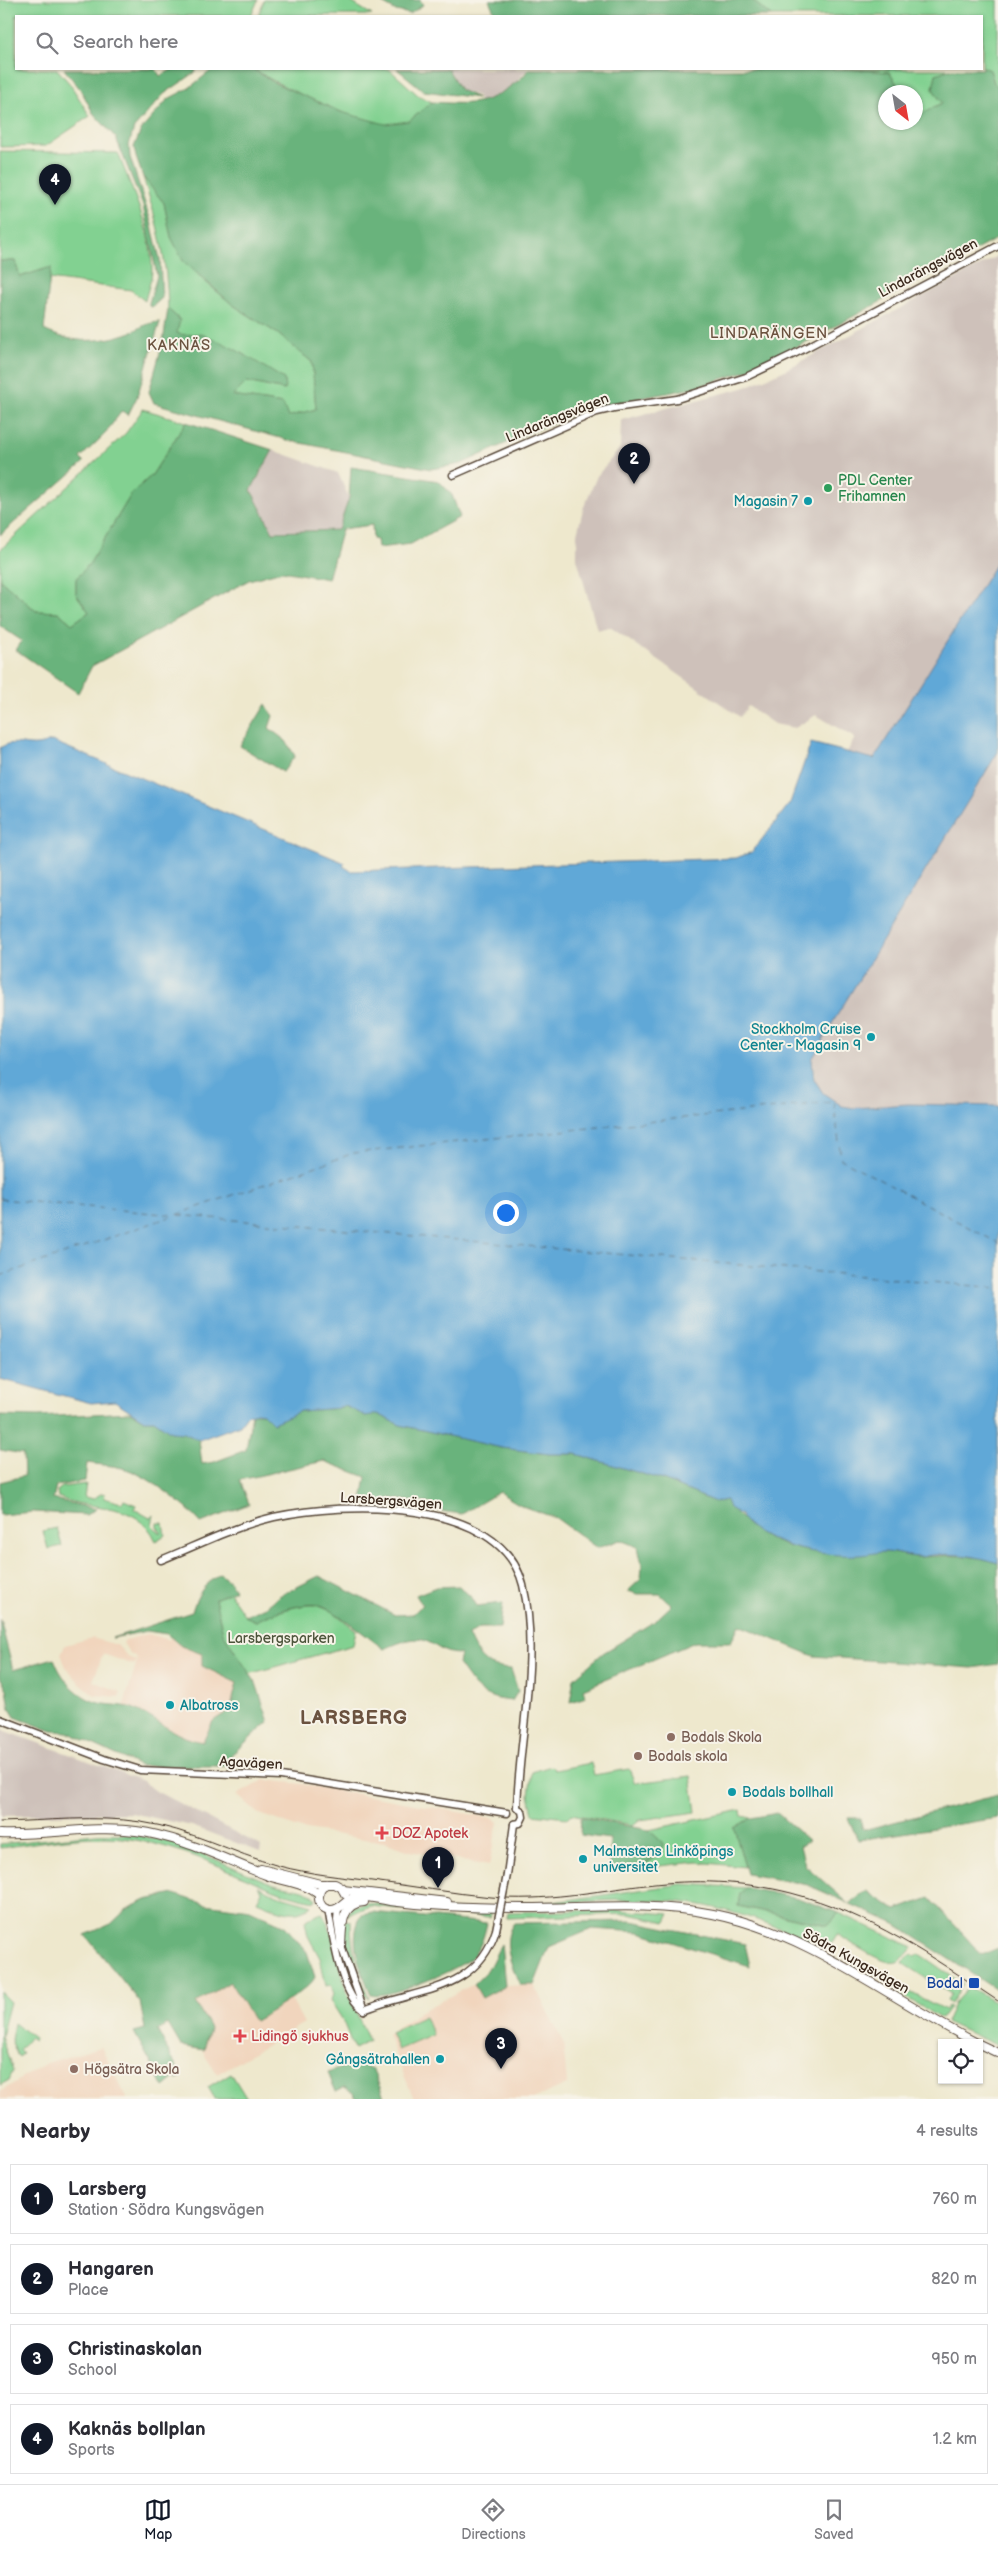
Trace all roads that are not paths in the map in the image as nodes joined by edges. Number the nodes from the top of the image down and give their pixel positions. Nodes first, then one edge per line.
1 (998, 246) edge
2 (453, 475) dead end
3 (161, 1560) dead end
4 (0, 1719) edge
5 (517, 1808) junction
6 (507, 1813) junction
7 (514, 1824) junction
8 (0, 1836) edge
9 (233, 1861) junction
10 (326, 1884) junction
11 (343, 1890) junction
12 (318, 1895) junction
13 (401, 1902) junction
14 (341, 1906) junction
15 (478, 1906) junction
16 (328, 1909) junction
17 (341, 1946) junction
18 (364, 2010) junction
19 (971, 2039) edge
20 (983, 2046) edge
21 (998, 2053) edge

1 - 2 street, Lindarängsvägen
3 - 5 street, Larsbergsvägen
4 - 6 street, Agavägen
5 - 6 street
5 - 7 street
6 - 7 street
7 - 18 street, bridge
8 - 9 main road, Södra Kungsvägen
9 - 10 main road, Södra Kungsvägen
9 - 12 main road, Södra Kungsvägen
10 - 11 main road, Södra Kungsvägen
10 - 12 main road
11 - 14 main road
11 - 15 main road, Södra Kungsvägen
12 - 16 main road, Södra Kungsvägen
13 - 14 main road, Södra Kungsvägen
13 - 15 main road, Södra Kungsvägen
13 - 17 main road
14 - 16 main road, Södra Kungsvägen
14 - 17 street
15 - 19 main road, Södra Kungsvägen
16 - 18 street
17 - 18 street
20 - 21 main road, Södra Kungsvägen

